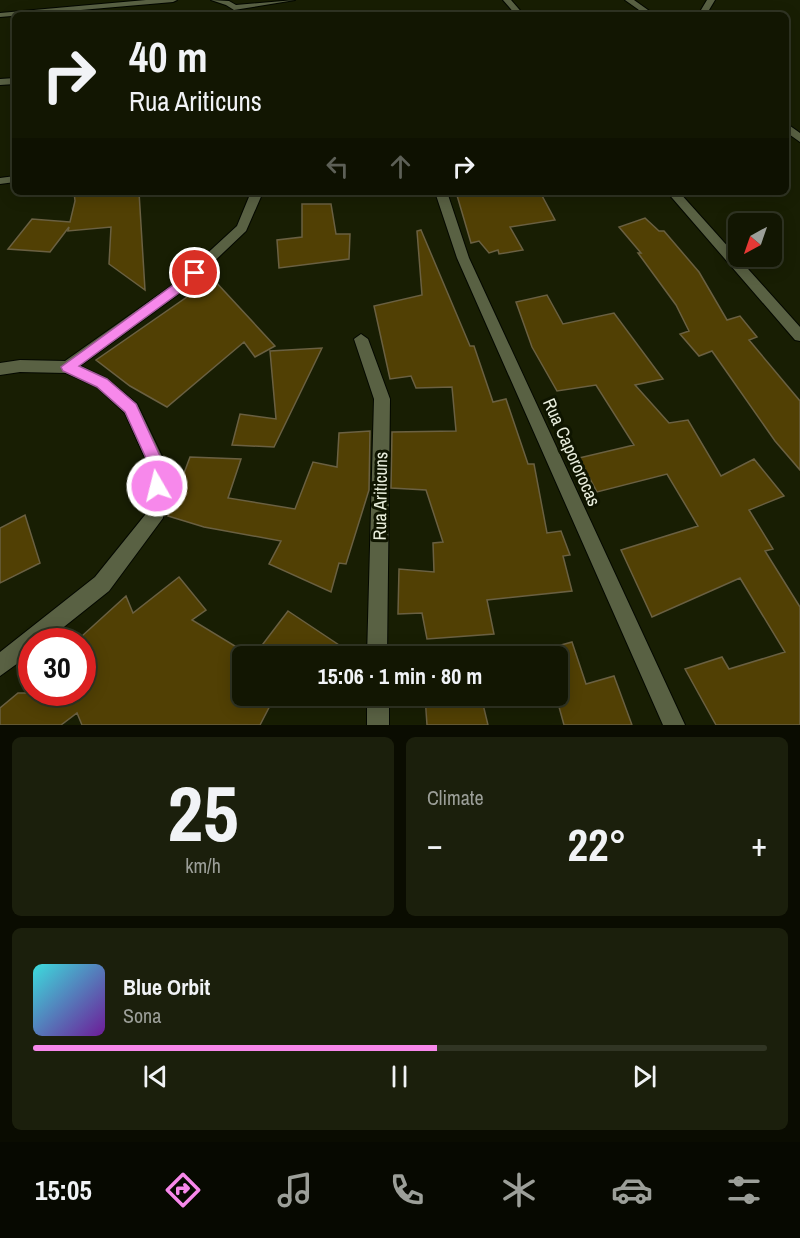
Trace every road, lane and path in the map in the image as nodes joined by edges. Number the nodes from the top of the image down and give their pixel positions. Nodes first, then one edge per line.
1 (173, 0) edge
2 (215, 0) edge
3 (291, 0) edge
4 (507, 0) edge
5 (629, 0) edge
6 (35, 12) edge
7 (234, 12) edge
8 (517, 12) edge
9 (647, 12) edge
10 (789, 129) edge
11 (800, 139) edge
12 (255, 195) edge
13 (442, 195) edge
14 (676, 195) edge
15 (800, 336) edge
16 (361, 339) dead end
17 (68, 367) junction
18 (0, 369) edge
19 (377, 646) edge
20 (0, 665) edge
21 (378, 706) edge
22 (378, 725) edge
23 (674, 725) edge

1 - 6 street
2 - 7 street
3 - 7 street
4 - 8 street
5 - 9 street
10 - 11 street
12 - 17 street
13 - 23 street, Rua Capororocas
14 - 15 street
16 - 19 street, Rua Ariticuns
17 - 18 street
17 - 20 street
21 - 22 street

